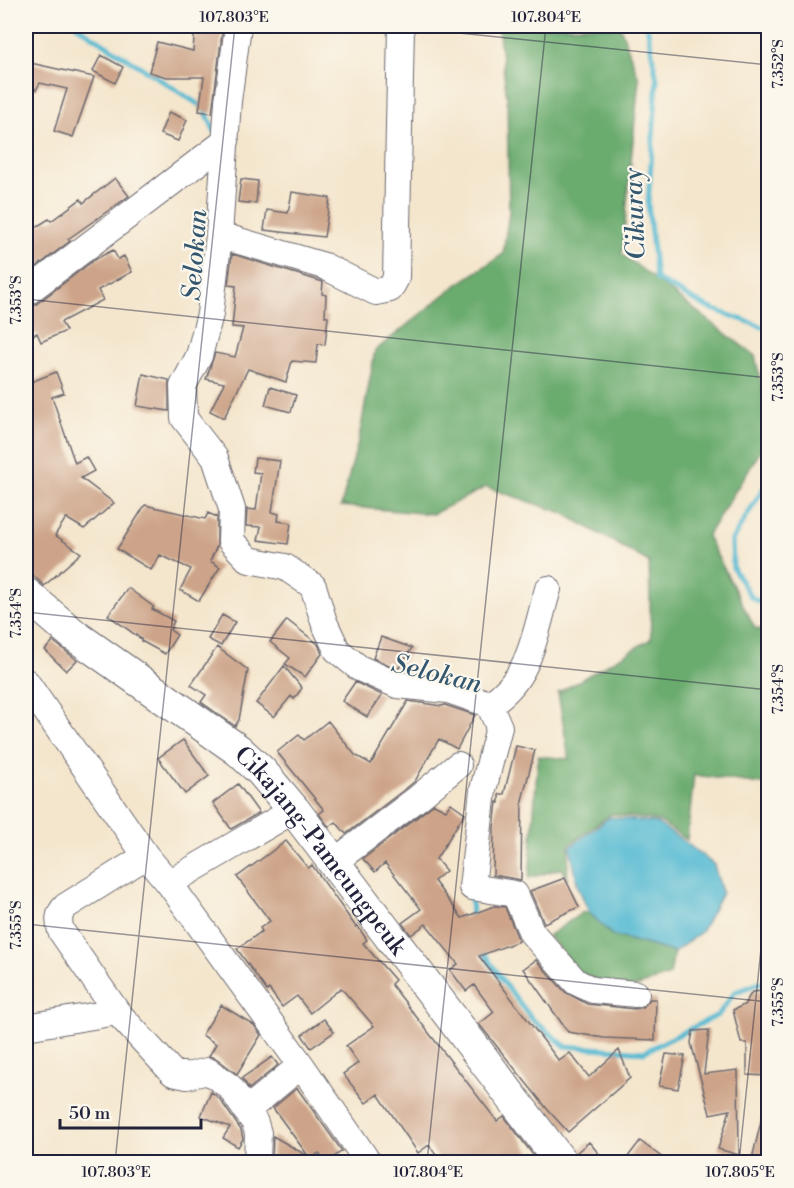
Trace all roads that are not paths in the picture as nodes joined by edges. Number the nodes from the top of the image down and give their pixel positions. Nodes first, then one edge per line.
1 (238, 26) edge
2 (401, 26) edge
3 (218, 147) junction
4 (219, 236) junction
5 (26, 292) edge
6 (548, 589) dead end
7 (26, 597) edge
8 (26, 682) edge
9 (489, 704) junction
10 (458, 765) dead end
11 (294, 810) junction
12 (146, 856) junction
13 (334, 862) junction
14 (169, 883) junction
15 (636, 994) dead end
16 (117, 1012) junction
17 (26, 1027) edge
18 (301, 1065) junction
19 (246, 1111) junction
20 (551, 1159) edge
21 (257, 1162) edge
22 (368, 1162) edge

1 - 3 street
2 - 4 street
3 - 4 street
3 - 5 street
4 - 9 street
6 - 9 street
7 - 11 main road, Cikajang-Pameungpeuk
8 - 12 street
9 - 15 street
10 - 13 street
11 - 13 main road, Cikajang-Pameungpeuk
11 - 14 street
12 - 14 street
12 - 16 street
13 - 20 main road, Cikajang-Pameungpeuk
14 - 18 street
16 - 17 street
16 - 19 street
18 - 19 street
18 - 22 street
19 - 21 street

